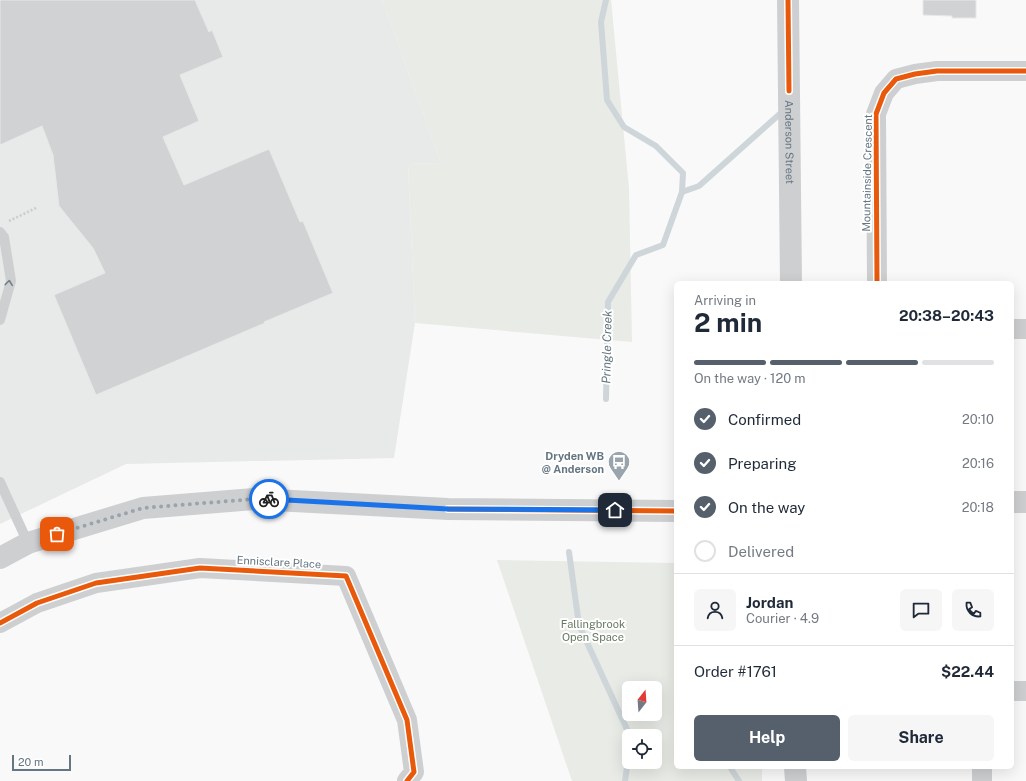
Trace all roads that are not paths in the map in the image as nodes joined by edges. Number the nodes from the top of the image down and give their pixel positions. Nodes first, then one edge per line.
1 (788, 0) edge
2 (1026, 71) edge
3 (0, 232) edge
4 (791, 281) edge
5 (877, 281) edge
6 (0, 320) edge
7 (1014, 329) edge
8 (1026, 329) edge
9 (0, 482) edge
10 (1014, 502) edge
11 (1026, 502) edge
12 (674, 511) edge
13 (28, 543) junction
14 (0, 558) edge
15 (0, 623) edge
16 (1014, 691) edge
17 (1026, 691) edge
18 (795, 769) edge
19 (982, 769) edge
20 (407, 781) edge
21 (796, 781) edge
22 (982, 781) edge

1 - 4 street, Anderson Street
2 - 5 street, Mountainside Crescent
6 -> 3 lane
7 - 8 street
9 - 13 lane
10 - 11 street
12 - 13 street
13 - 14 street
15 - 20 street, Ennisclare Place
16 - 17 street
18 - 21 street
19 - 22 street

